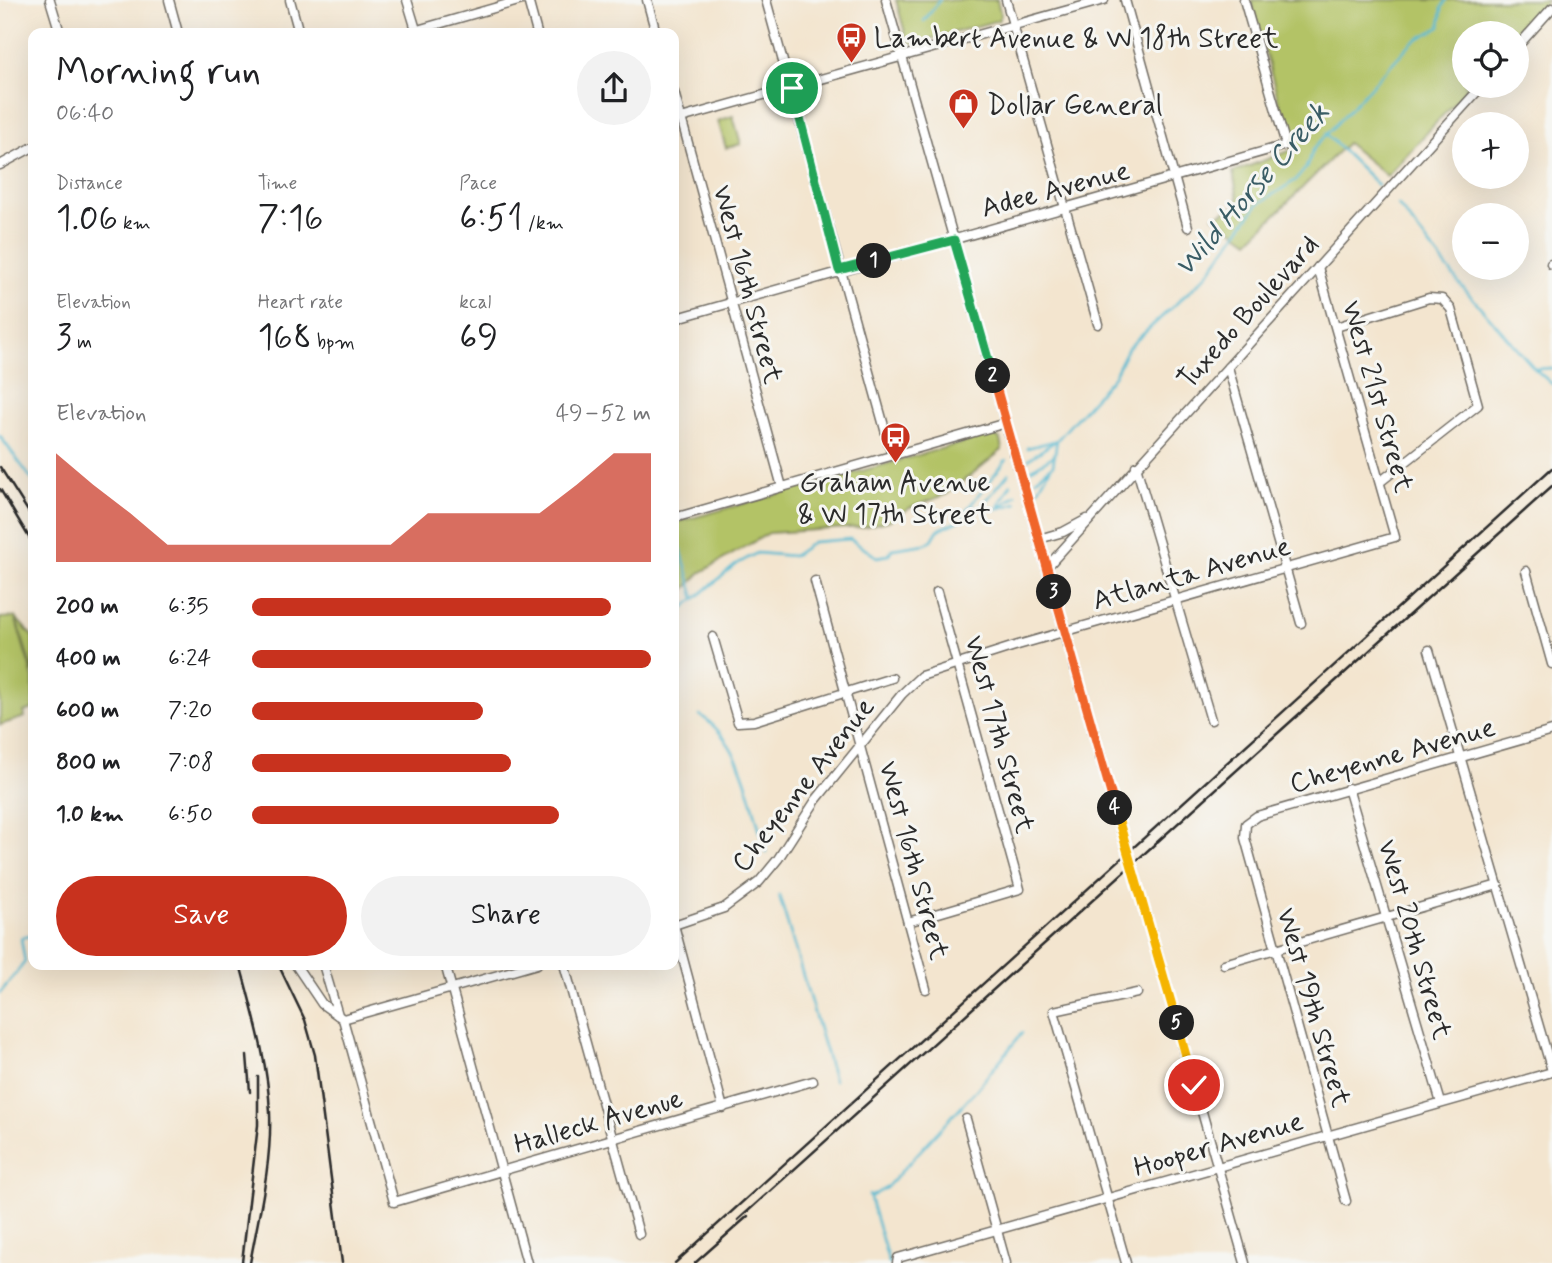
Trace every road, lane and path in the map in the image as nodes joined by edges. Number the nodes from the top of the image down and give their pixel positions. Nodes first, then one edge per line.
1 (50, 0) edge
2 (169, 0) edge
3 (290, 0) edge
4 (407, 0) edge
5 (525, 0) edge
6 (647, 0) edge
7 (765, 0) edge
8 (886, 0) edge
9 (1006, 0) edge
10 (1104, 0) edge
11 (1125, 0) edge
12 (1244, 0) edge
13 (1552, 8) edge
14 (1014, 25) junction
15 (58, 28) edge
16 (177, 28) edge
17 (298, 28) edge
18 (412, 28) edge
19 (427, 28) edge
20 (535, 28) edge
21 (655, 28) edge
22 (1529, 34) edge
23 (902, 57) junction
24 (792, 88) junction
25 (1471, 98) edge
26 (679, 119) edge
27 (679, 123) edge
28 (28, 150) edge
29 (0, 165) edge
30 (1175, 178) junction
31 (1065, 210) junction
32 (1188, 227) dead end
33 (954, 240) junction
34 (1318, 267) junction
35 (839, 270) junction
36 (729, 304) junction
37 (679, 318) edge
38 (1098, 324) dead end
39 (1336, 327) junction
40 (1228, 366) junction
41 (1006, 423) junction
42 (892, 455) junction
43 (1136, 466) junction
44 (1380, 482) junction
45 (782, 487) junction
46 (1092, 515) junction
47 (679, 517) edge
48 (1395, 537) joint
49 (1039, 539) junction
50 (1047, 567) junction
51 (1285, 568) junction
52 (1526, 571) dead end
53 (815, 581) dead end
54 (937, 592) dead end
55 (1175, 600) junction
56 (1301, 623) dead end
57 (1066, 632) junction
58 (713, 637) dead end
59 (1429, 650) dead end
60 (959, 664) junction
61 (1552, 664) edge
62 (892, 678) dead end
63 (845, 693) junction
64 (1211, 720) dead end
65 (1552, 731) edge
66 (861, 745) junction
67 (1461, 758) junction
68 (1348, 788) junction
69 (1246, 824) joint
70 (1497, 885) junction
71 (1386, 918) junction
72 (908, 922) junction
73 (679, 923) edge
74 (679, 944) edge
75 (1275, 949) junction
76 (1224, 964) dead end
77 (299, 970) edge
78 (325, 970) edge
79 (447, 970) edge
80 (517, 970) edge
81 (566, 970) edge
82 (452, 989) junction
83 (926, 989) dead end
84 (1137, 993) dead end
85 (340, 1017) junction
86 (1552, 1071) edge
87 (813, 1081) dead end
88 (1441, 1103) junction
89 (723, 1108) junction
90 (966, 1119) dead end
91 (1327, 1135) junction
92 (614, 1141) junction
93 (1217, 1166) junction
94 (500, 1171) junction
95 (1108, 1198) junction
96 (1346, 1201) dead end
97 (997, 1230) junction
98 (639, 1234) dead end
99 (897, 1261) edge
100 (527, 1263) edge
101 (1006, 1263) edge
102 (1126, 1263) edge
103 (1245, 1263) edge

1 - 15 street
2 - 16 street
3 - 17 street
4 - 18 street
5 - 19 street
5 - 20 street
6 - 21 street
7 - 24 street
8 - 23 street
9 - 14 street
10 - 14 street
11 - 30 street
12 - 30 street, Adee Avenue
13 - 22 street
14 - 23 street
14 - 31 street
23 - 24 street
23 - 33 street
24 - 26 street
24 - 35 street
25 - 34 street, Tuxedo Boulevard
27 - 36 street, West 16th Street
28 - 29 street
30 - 31 street, Adee Avenue
30 - 32 street
31 - 33 street, Adee Avenue
31 - 38 street
33 - 35 street, Adee Avenue
33 - 41 street
34 - 39 street, West 21st Street
34 - 40 street, Tuxedo Boulevard
35 - 36 street, Adee Avenue
35 - 42 street
36 - 37 street, Adee Avenue
36 - 45 street, West 16th Street
39 - 44 street, West 21st Street
39 - 44 street
40 - 43 street, Tuxedo Boulevard
40 - 51 street
41 - 42 street
41 - 49 street
42 - 45 street
43 - 46 street, Tuxedo Boulevard
43 - 55 street
44 - 48 street, West 21st Street
45 - 47 street
46 - 49 street
46 - 50 street, Tuxedo Boulevard
48 - 51 street, Atlanta Avenue
49 - 50 street
50 - 57 street
51 - 55 street, Atlanta Avenue
51 - 56 street
52 - 61 street
53 - 63 street, West 16th Street
54 - 60 street, West 17th Street
55 - 57 street, Atlanta Avenue
55 - 64 street
57 - 60 street, Atlanta Avenue
57 - 93 street, bridge
58 - 63 street
59 - 67 street
60 - 66 street, Cheyenne Avenue
60 - 72 street, West 17th Street
62 - 63 street
63 - 66 street, West 16th Street
65 - 67 street, Cheyenne Avenue
66 - 72 street, West 16th Street
66 - 73 street, Cheyenne Avenue
67 - 68 street, Cheyenne Avenue
67 - 70 street
68 - 69 street, Cheyenne Avenue
68 - 71 street, West 20th Street
69 - 75 street, West 19th Street
70 - 71 street
70 - 86 street
71 - 75 street
71 - 88 street, West 20th Street
72 - 83 street, West 16th Street
74 - 89 street
75 - 76 street
75 - 91 street, West 19th Street
77 - 85 street
78 - 85 street
79 - 82 street
80 - 82 street
81 - 92 street
82 - 85 street
82 - 94 street
84 - 95 street
85 - 94 street, Halleck Avenue
86 - 88 street, Hooper Avenue
87 - 89 street, Halleck Avenue
88 - 91 street, Hooper Avenue
89 - 92 street, Halleck Avenue
90 - 97 street
91 - 93 street, Hooper Avenue
91 - 96 street, West 19th Street
92 - 94 street, Halleck Avenue
92 - 98 street
93 - 95 street, Hooper Avenue
93 - 103 street
94 - 100 street
95 - 97 street, Hooper Avenue
95 - 102 street
97 - 99 street, Hooper Avenue
97 - 101 street

